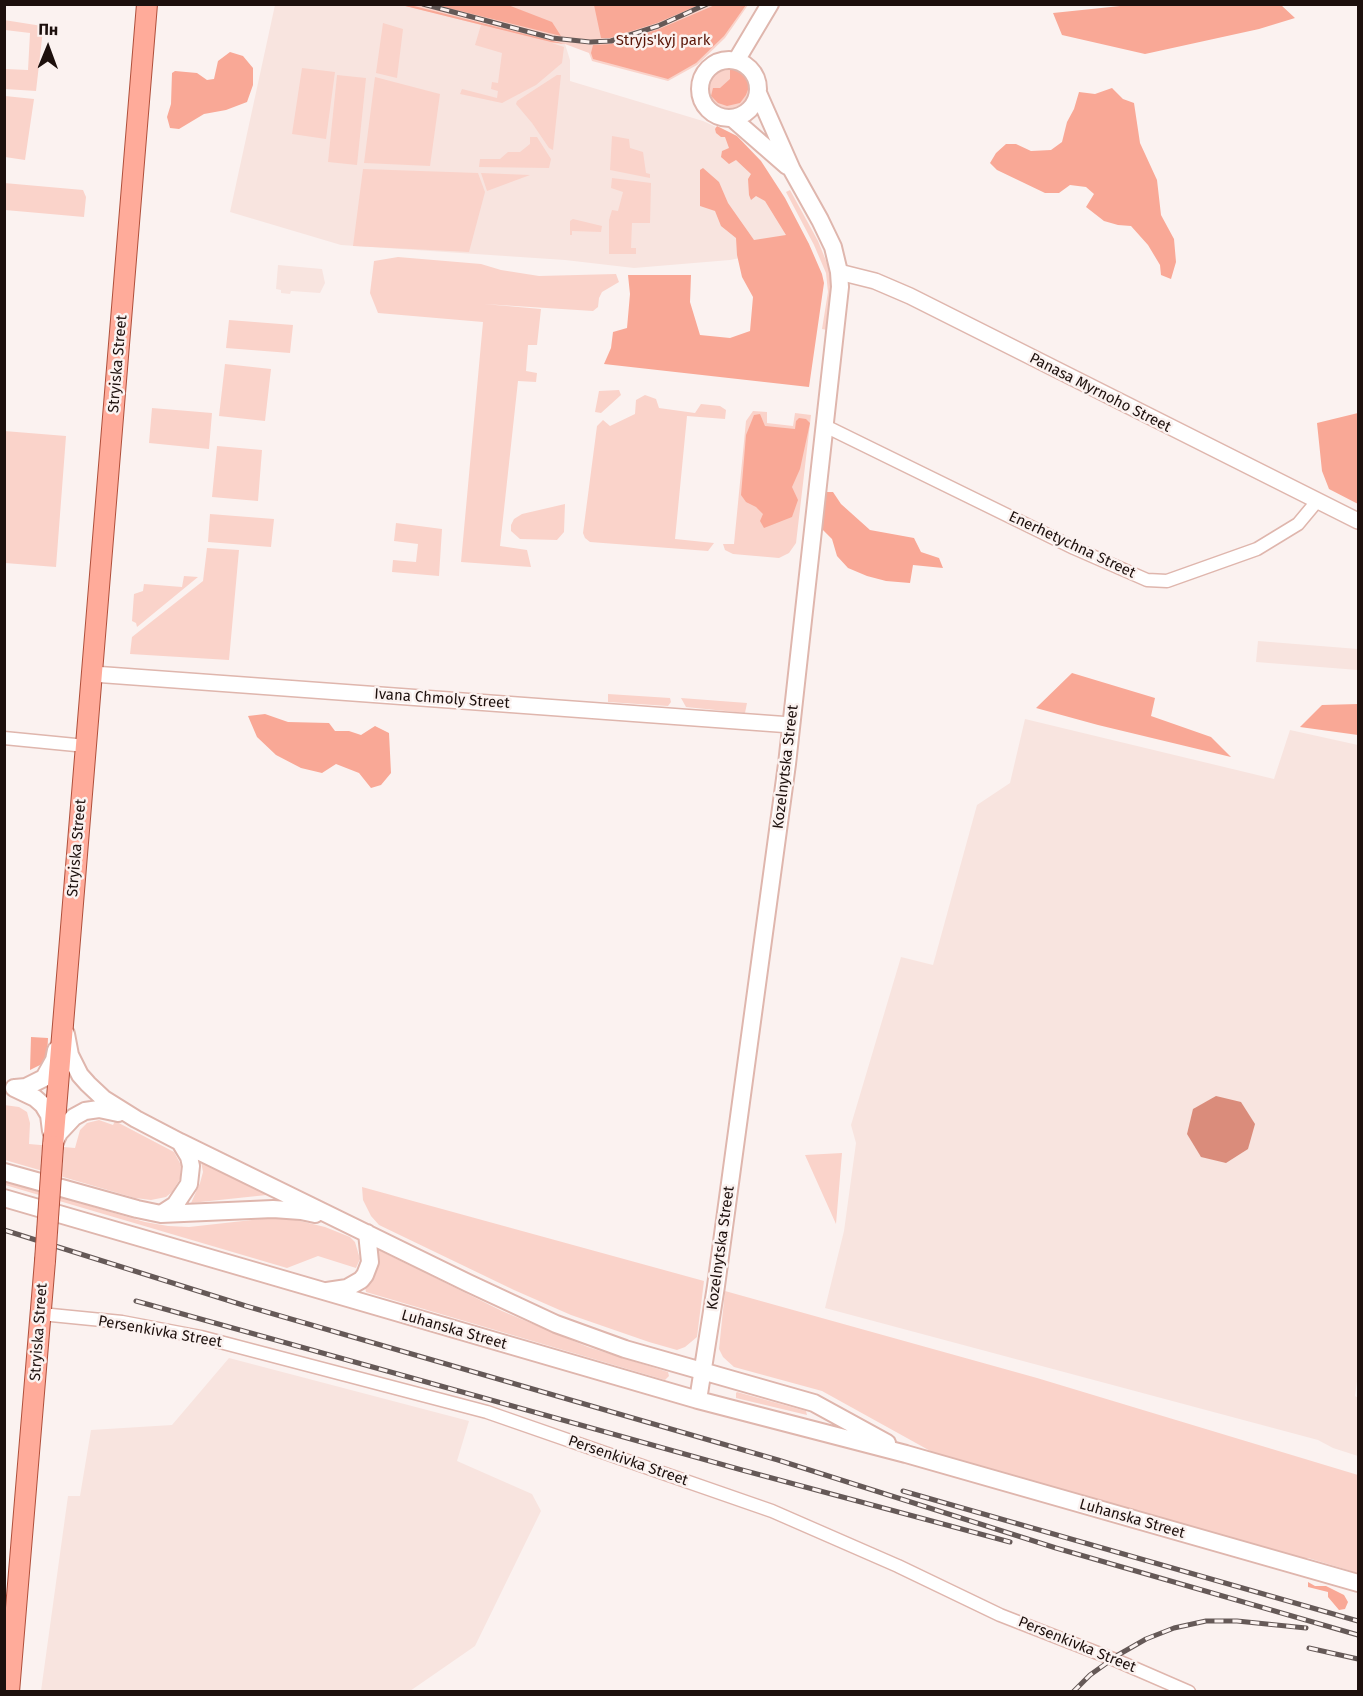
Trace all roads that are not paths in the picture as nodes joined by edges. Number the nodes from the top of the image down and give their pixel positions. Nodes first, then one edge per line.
1 (147, 4) edge
2 (770, 4) edge
3 (736, 61) junction
4 (758, 93) junction
5 (732, 118) junction
6 (792, 170) junction
7 (839, 272) junction
8 (824, 426) junction
9 (1318, 500) junction
10 (1359, 521) edge
11 (93, 674) junction
12 (790, 725) junction
13 (4, 738) edge
14 (86, 746) junction
15 (63, 1015) junction
16 (10, 1088) edge
17 (136, 1119) junction
18 (180, 1142) junction
19 (53, 1146) junction
20 (4, 1172) edge
21 (4, 1198) edge
22 (161, 1214) junction
23 (337, 1219) junction
24 (367, 1233) junction
25 (322, 1292) junction
26 (40, 1314) junction
27 (703, 1371) junction
28 (698, 1400) junction
29 (906, 1454) junction
30 (1359, 1583) edge
31 (9, 1692) edge
32 (1189, 1692) edge

1 - 11 main road, Stryiska Street
2 - 3 main road
3 - 4 main road
3 - 5 main road
4 - 5 main road
4 - 6 main road, Kozelnytska Street
5 - 6 main road, Kozelnytska Street
6 - 7 main road, Kozelnytska Street
7 - 8 main road, Kozelnytska Street
7 - 9 street, Panasa Myrnoho Street
8 - 9 street, Enerhetychna Street
8 - 12 main road, Kozelnytska Street
9 - 10 street, Panasa Myrnoho Street
11 - 12 street, Ivana Chmoly Street
11 - 14 main road, Stryiska Street
12 - 27 main road, Kozelnytska Street
13 - 14 street
14 - 15 main road, Stryiska Street
15 - 16 main road
15 - 17 main road, Luhanska Street
15 - 19 main road, Stryiska Street
16 - 19 main road
17 - 18 main road, Luhanska Street
17 - 19 main road, Luhanska Street
18 - 22 main road
18 - 23 main road, Luhanska Street
19 - 26 main road, Stryiska Street, bridge
20 - 22 main road, Luhanska Street
21 - 25 main road, Luhanska Street
22 - 23 main road, Luhanska Street
23 - 24 main road, Luhanska Street
24 - 25 main road
24 - 27 main road, Luhanska Street
25 - 28 main road, Luhanska Street
26 - 31 main road, Stryiska Street
26 - 32 street, Persenkivka Street
27 - 28 main road, Kozelnytska Street
27 - 29 main road, Luhanska Street
28 - 29 main road, Luhanska Street
29 - 30 main road, Luhanska Street

